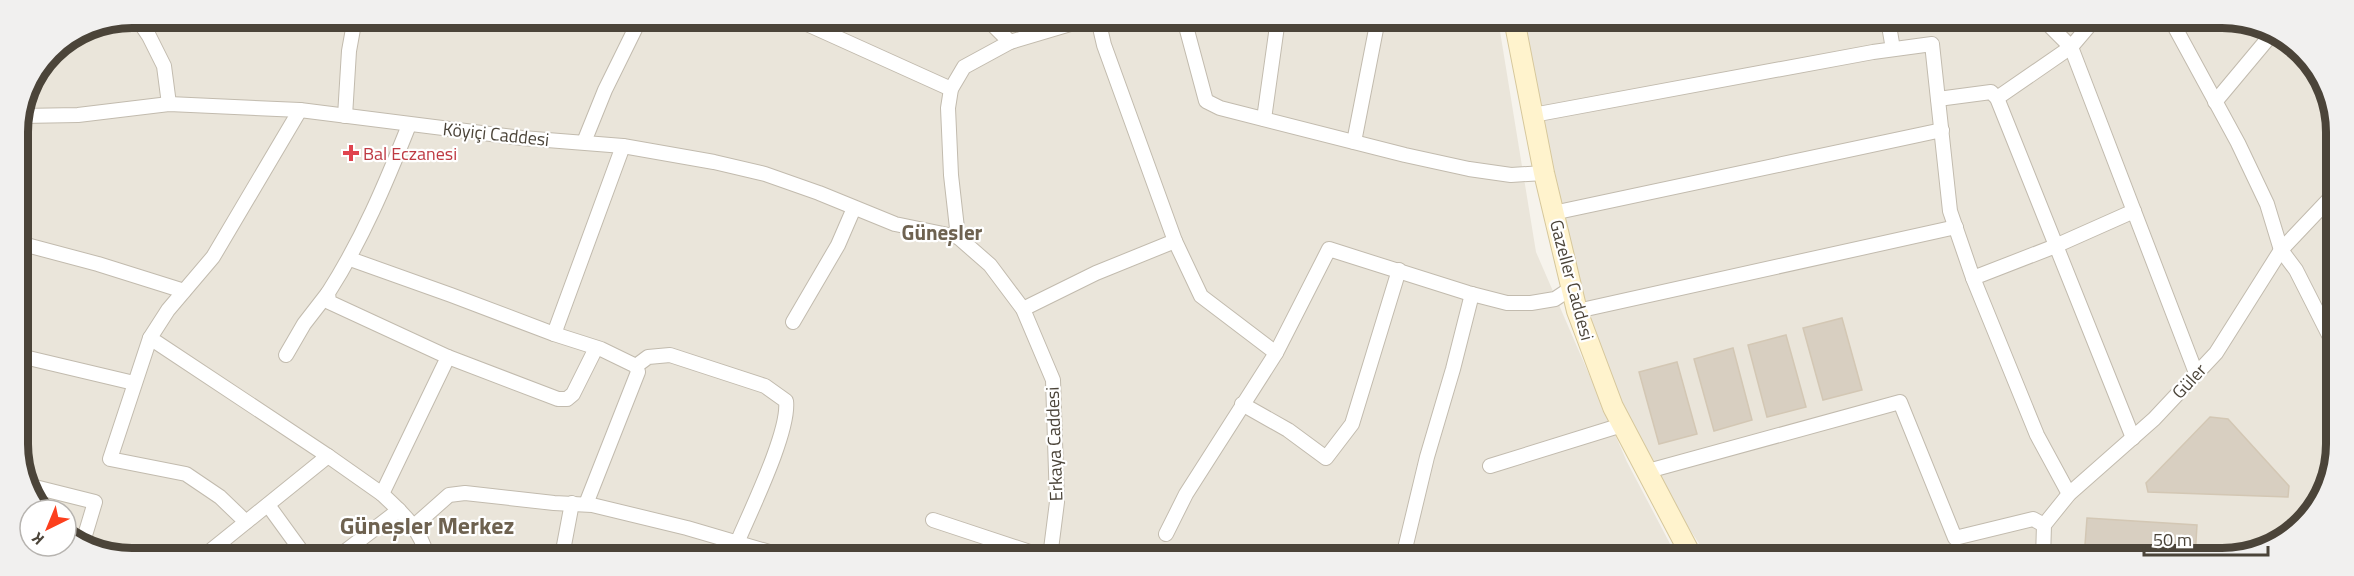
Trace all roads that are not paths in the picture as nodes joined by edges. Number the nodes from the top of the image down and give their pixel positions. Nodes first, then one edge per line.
1 (143, 28) edge
2 (350, 28) edge
3 (636, 28) edge
4 (816, 28) edge
5 (996, 28) edge
6 (1057, 28) edge
7 (1100, 28) edge
8 (1186, 28) edge
9 (1277, 28) edge
10 (1376, 28) edge
11 (1516, 28) edge
12 (1889, 28) edge
13 (2052, 28) edge
14 (2087, 28) edge
15 (2175, 28) edge
16 (2268, 39) edge
17 (1010, 42) junction
18 (2071, 47) junction
19 (1893, 49) junction
20 (951, 89) junction
21 (1997, 98) junction
22 (1938, 99) junction
23 (2215, 102) junction
24 (170, 104) junction
25 (300, 110) junction
26 (1533, 115) junction
27 (30, 116) edge
28 (345, 116) junction
29 (1264, 120) junction
30 (409, 124) junction
31 (1942, 130) junction
32 (584, 142) junction
33 (1354, 142) junction
34 (624, 146) junction
35 (1544, 173) junction
36 (2326, 203) edge
37 (854, 207) junction
38 (2134, 212) junction
39 (1554, 213) junction
40 (1956, 227) junction
41 (958, 237) junction
42 (1175, 241) junction
43 (2056, 245) junction
44 (29, 246) edge
45 (2282, 250) junction
46 (350, 260) junction
47 (1399, 270) junction
48 (1973, 278) junction
49 (1570, 289) junction
50 (184, 291) junction
51 (328, 293) junction
52 (1472, 294) junction
53 (1023, 309) junction
54 (1577, 311) junction
55 (793, 322) dead end
56 (2326, 329) edge
57 (554, 334) junction
58 (150, 338) junction
59 (596, 348) junction
60 (1276, 353) junction
61 (286, 355) dead end
62 (448, 357) junction
63 (28, 358) edge
64 (636, 366) junction
65 (2196, 373) junction
66 (134, 383) junction
67 (1242, 404) junction
68 (1622, 425) junction
69 (2133, 438) junction
70 (328, 456) junction
71 (1490, 466) dead end
72 (1647, 471) junction
73 (38, 488) edge
74 (382, 494) junction
75 (2069, 494) junction
76 (579, 504) junction
77 (268, 505) junction
78 (399, 510) junction
79 (933, 520) dead end
80 (246, 522) junction
81 (2044, 525) junction
82 (414, 526) junction
83 (1166, 534) dead end
84 (85, 536) edge
85 (737, 543) junction
86 (1404, 547) edge
87 (1687, 547) edge
88 (2043, 547) edge
89 (218, 548) edge
90 (299, 548) edge
91 (350, 548) edge
92 (425, 548) edge
93 (565, 548) edge
94 (754, 548) edge
95 (1016, 548) edge
96 (1051, 548) edge

1 - 24 street
2 - 28 street
3 - 32 street
4 - 20 street
5 - 17 street
6 - 17 street
7 - 42 street
8 - 29 street
9 - 29 street
10 - 33 street
11 - 26 street, Gazeller Caddesi
12 - 19 street
13 - 18 street
14 - 18 street
15 - 23 street
16 - 23 street
17 - 20 street
18 - 21 street
18 - 38 street
19 - 22 street
19 - 26 street
20 - 41 street
21 - 22 street
21 - 43 street
22 - 31 street
23 - 45 street
24 - 25 street, Köyiçi Caddesi
24 - 27 street, Köyiçi Caddesi
25 - 28 street, Köyiçi Caddesi
25 - 50 street
26 - 35 street, Gazeller Caddesi
28 - 30 street, Köyiçi Caddesi
29 - 33 street
30 - 32 street, Köyiçi Caddesi
30 - 46 street
31 - 39 street
31 - 40 street
32 - 34 street, Köyiçi Caddesi
33 - 35 street
34 - 37 street, Köyiçi Caddesi
34 - 57 street
35 - 39 street, Gazeller Caddesi
36 - 45 street, Güler
37 - 41 street, Köyiçi Caddesi
37 - 55 street
38 - 43 street
38 - 65 street
39 - 49 street, Gazeller Caddesi
40 - 48 street
40 - 54 street
41 - 53 street, Erkaya Caddesi
42 - 53 street
42 - 60 street
43 - 48 street
43 - 69 street
44 - 50 street
45 - 56 street
45 - 65 street, Güler
46 - 51 street
46 - 57 street
47 - 52 street
47 - 60 street
47 - 67 street
48 - 75 street
49 - 52 street
49 - 54 street, Gazeller Caddesi
50 - 58 street
51 - 61 street
51 - 62 street
52 - 86 street
53 - 96 street, Erkaya Caddesi
54 - 68 street, Gazeller Caddesi
57 - 59 street
58 - 66 street
58 - 70 street
59 - 62 street
59 - 64 street
60 - 67 street
62 - 74 street
63 - 66 street
64 - 76 street
64 - 85 street
65 - 69 street, Güler
66 - 80 street
67 - 83 street
68 - 71 street
68 - 72 street, Gazeller Caddesi
69 - 75 street, Güler
70 - 74 street
70 - 77 street
72 - 81 street
72 - 87 street, Gazeller Caddesi
73 - 84 street
74 - 78 street
75 - 81 street, Güler
76 - 82 street
76 - 85 street
76 - 93 street
77 - 80 street
77 - 90 street
78 - 82 street
78 - 91 street
79 - 95 street
80 - 89 street
81 - 88 street
82 - 92 street
85 - 94 street

